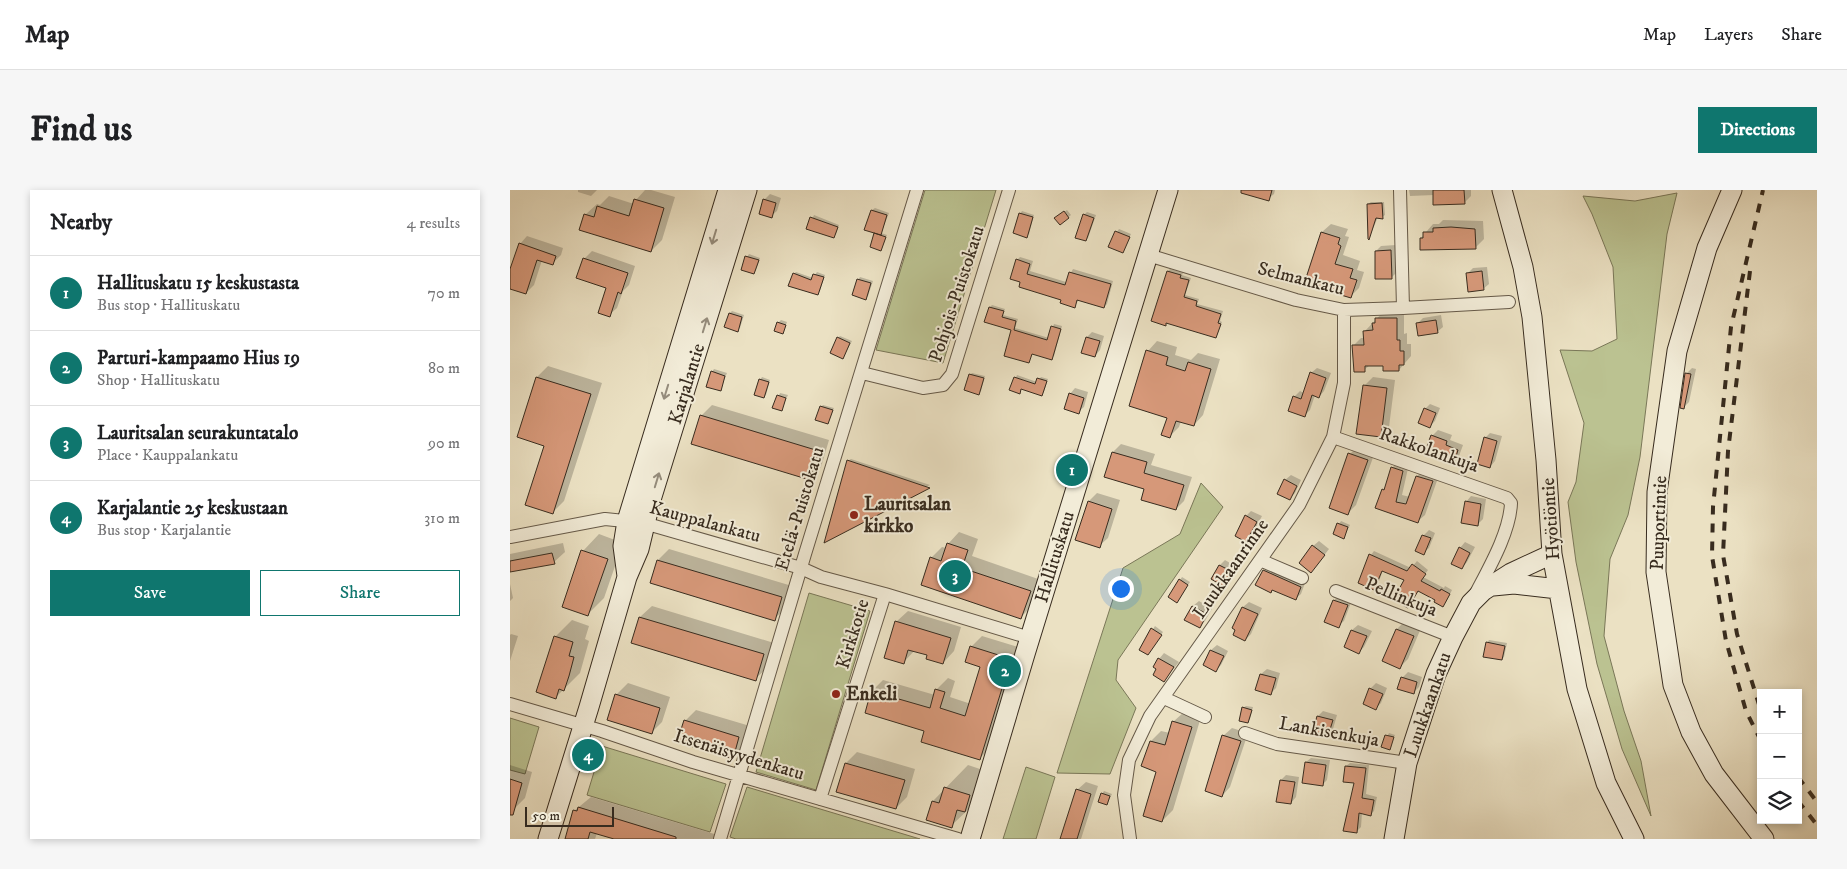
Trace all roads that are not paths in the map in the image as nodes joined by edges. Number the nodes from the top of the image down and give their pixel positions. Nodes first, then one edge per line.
1 (728, 190) edge
2 (747, 190) edge
3 (917, 190) edge
4 (1009, 190) edge
5 (1168, 190) edge
6 (1400, 190) edge
7 (1502, 190) edge
8 (1732, 190) edge
9 (1148, 255) junction
10 (1508, 302) dead end
11 (1403, 308) junction
12 (1344, 310) junction
13 (862, 373) junction
14 (1333, 437) junction
15 (636, 522) junction
16 (510, 537) edge
17 (1552, 554) junction
18 (1260, 560) junction
19 (801, 568) junction
20 (1302, 578) dead end
21 (1492, 586) junction
22 (1558, 589) junction
23 (1336, 591) dead end
24 (885, 594) junction
25 (1471, 603) junction
26 (1453, 637) junction
27 (1030, 638) junction
28 (1164, 698) junction
29 (510, 704) edge
30 (1205, 717) dead end
31 (583, 726) junction
32 (1245, 733) dead end
33 (1407, 763) junction
34 (738, 775) junction
35 (820, 799) junction
36 (548, 839) edge
37 (720, 839) edge
38 (958, 839) edge
39 (970, 839) edge
40 (1130, 839) edge
41 (1394, 839) edge
42 (1634, 839) edge
43 (1764, 839) edge

1 -> 15 street, Karjalantie
15 -> 2 street, Karjalantie
3 - 13 street, Etelä-Puistokatu
4 - 13 street, Pohjois-Puistokatu
5 - 9 street, Hallituskatu
6 - 11 street
7 - 17 street, Hyötiöntie
8 - 43 street, Puuportintie
9 - 12 street, Selmankatu
9 - 27 street, Hallituskatu
10 - 11 street, Selmankatu
11 - 12 street, Selmankatu
12 - 14 street, Luukkaanrinne
13 - 19 street, Etelä-Puistokatu
14 - 18 street, Luukkaanrinne
14 - 25 street, Rakkolankuja
15 - 16 street, Kauppalankatu
15 - 19 street, Kauppalankatu
15 - 31 street, Karjalantie
17 - 21 street, Luukkaankatu
17 - 22 street, Hyötiöntie
18 - 20 street
18 - 28 street, Luukkaanrinne
19 - 24 street, Kauppalankatu
19 - 34 street, Etelä-Puistokatu
21 - 22 street
21 - 25 street, Luukkaankatu
22 - 42 street, Hyötiöntie
23 - 26 street, Pellinkuja
24 - 27 street, Kauppalankatu
24 - 35 street, Kirkkotie
25 - 26 street, Luukkaankatu
26 - 33 street, Luukkaankatu
27 - 39 street, Hallituskatu
28 - 30 street
28 - 40 street, Luukkaanrinne
29 - 31 street, Itsenäisyydenkatu
31 - 34 street, Itsenäisyydenkatu
31 - 36 street, Karjalantie
32 - 33 street, Lankisenkuja
33 - 41 street, Luukkaankatu
34 - 35 street, Itsenäisyydenkatu
34 - 37 street, Etelä-Puistokatu
35 - 38 street, Itsenäisyydenkatu

